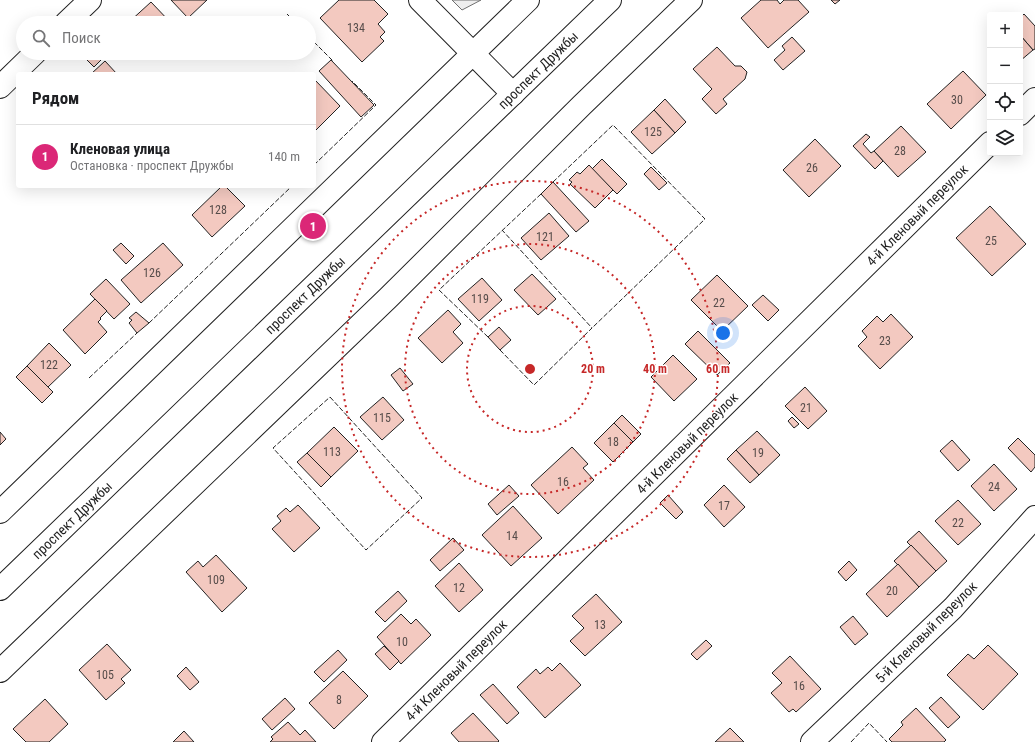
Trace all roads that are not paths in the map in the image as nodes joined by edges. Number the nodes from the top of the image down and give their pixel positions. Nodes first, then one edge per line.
1 (90, 0) edge
2 (420, 0) edge
3 (528, 0) edge
4 (610, 0) edge
5 (691, 0) edge
6 (73, 16) edge
7 (473, 54) junction
8 (28, 60) edge
9 (0, 87) edge
10 (513, 94) junction
11 (1035, 99) edge
12 (1023, 111) edge
13 (987, 147) edge
14 (0, 512) edge
15 (1035, 517) edge
16 (0, 590) edge
17 (0, 672) edge
18 (383, 742) edge
19 (812, 742) edge

1 - 6 street
2 - 7 street
3 - 7 street
4 - 10 street, проспект Дружбы
5 - 17 street
7 - 10 street
7 - 14 street
8 - 9 street
10 - 16 street, проспект Дружбы
11 - 12 street
13 - 18 street, 4-й Кленовый переулок
15 - 19 street, 5-й Кленовый переулок

